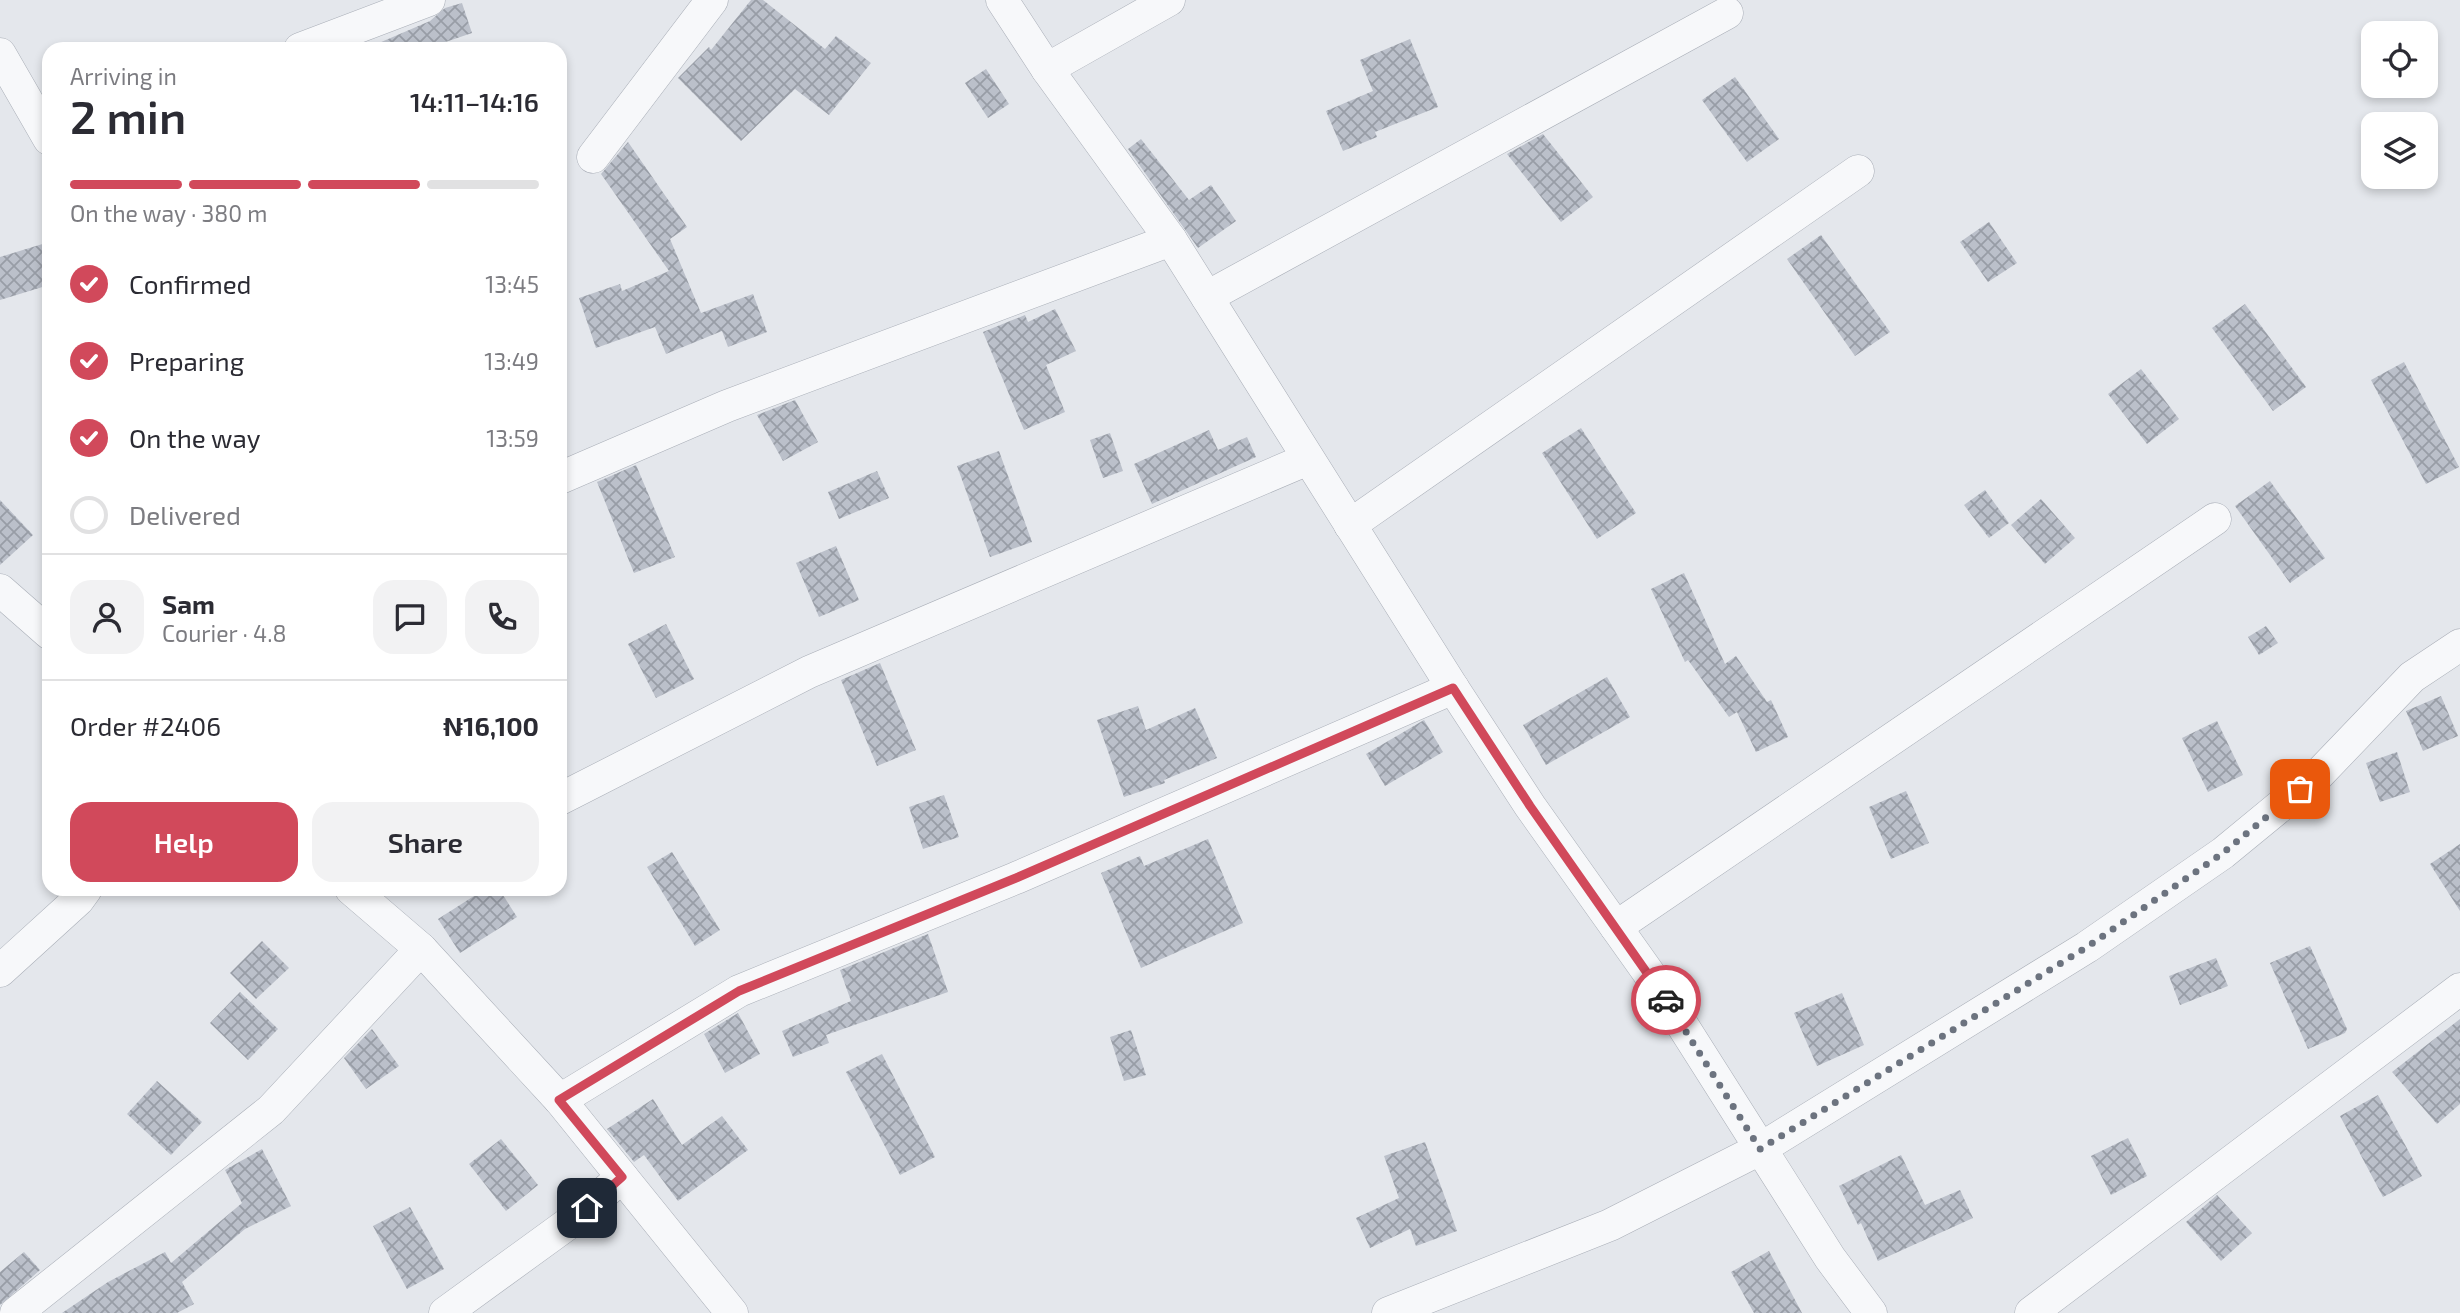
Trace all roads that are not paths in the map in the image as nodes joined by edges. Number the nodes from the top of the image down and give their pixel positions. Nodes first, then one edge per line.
1 (429, 0) edge
2 (712, 0) edge
3 (1002, 0) edge
4 (1169, 0) edge
5 (1727, 13) dead end
6 (318, 42) edge
7 (0, 54) edge
8 (1047, 69) junction
9 (42, 127) edge
10 (593, 157) dead end
11 (1858, 171) dead end
12 (1171, 240) junction
13 (1207, 297) junction
14 (1308, 459) junction
15 (567, 475) edge
16 (2215, 519) dead end
17 (1350, 525) junction
18 (0, 590) edge
19 (42, 627) edge
20 (2460, 645) edge
21 (1453, 688) junction
22 (567, 795) edge
23 (81, 896) edge
24 (370, 896) edge
25 (1616, 927) junction
26 (421, 949) junction
27 (0, 971) edge
28 (2460, 989) edge
29 (559, 1100) junction
30 (1760, 1149) junction
31 (622, 1177) junction
32 (16, 1313) edge
33 (445, 1313) edge
34 (732, 1313) edge
35 (1388, 1313) edge
36 (1871, 1313) edge
37 (2031, 1313) edge

1 - 6 street
2 - 10 street
3 - 8 street
4 - 8 street
5 - 13 street
7 - 9 street
8 - 12 street
11 - 17 street
12 - 13 street
12 - 15 street
13 - 14 street
14 - 17 street
14 - 22 street
16 - 25 street
17 - 21 street
18 - 19 street
20 - 30 street
21 - 25 street
21 - 29 street
23 - 27 street
24 - 26 street
25 - 30 street
26 - 29 street
26 - 32 street
28 - 37 street
29 - 31 street
30 - 35 street
30 - 36 street
31 - 33 street
31 - 34 street

